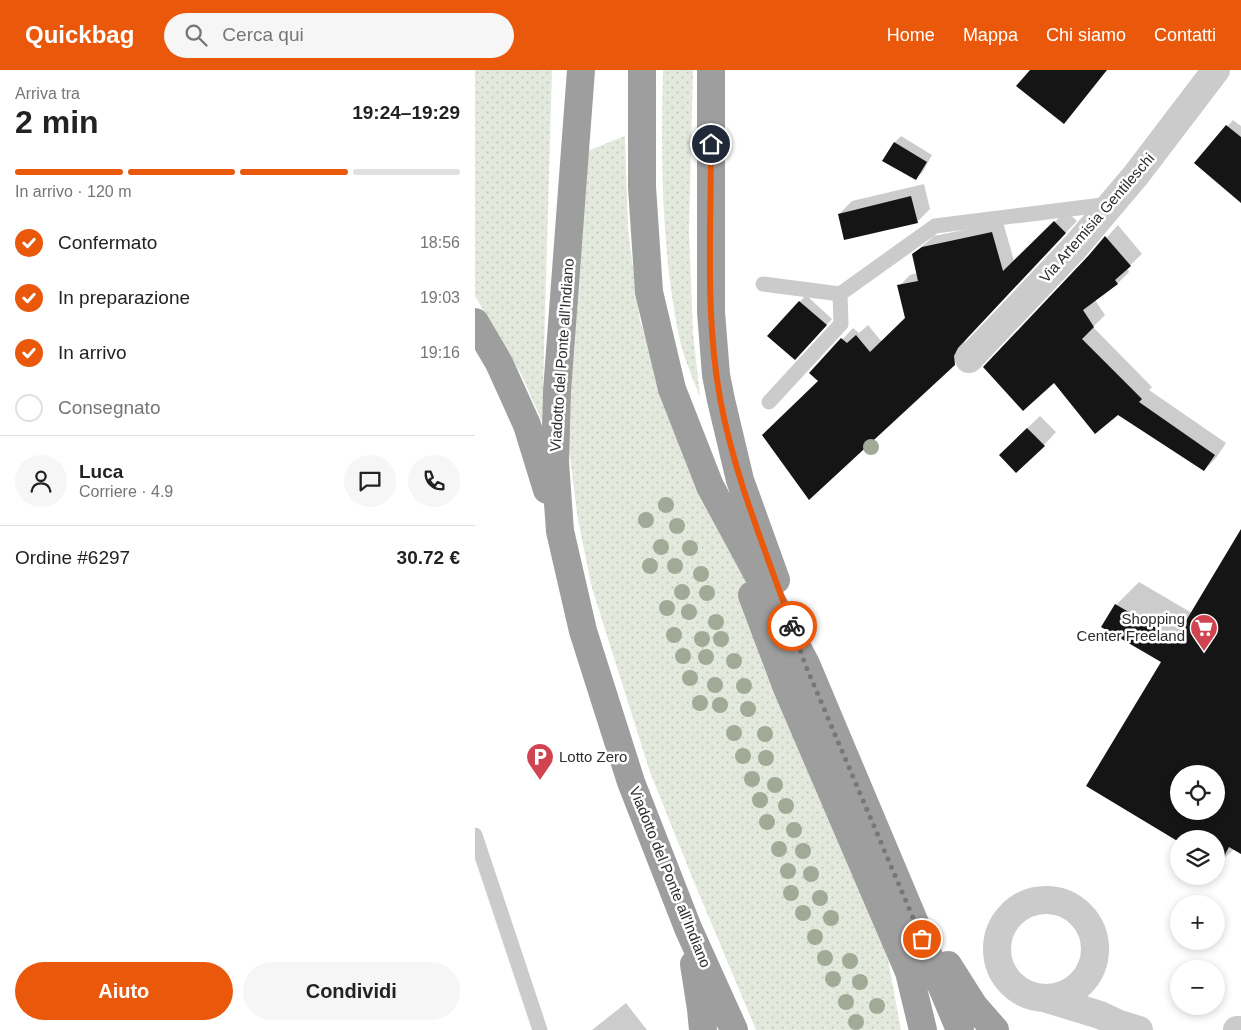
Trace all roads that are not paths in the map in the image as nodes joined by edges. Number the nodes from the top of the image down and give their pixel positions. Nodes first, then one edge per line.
1 (581, 70) edge
2 (642, 70) edge
3 (711, 70) edge
4 (1216, 70) edge
5 (1112, 204) junction
6 (763, 284) dead end
7 (840, 294) junction
8 (475, 322) edge
9 (969, 359) dead end
10 (769, 402) dead end
11 (710, 486) junction
12 (559, 531) junction
13 (805, 664) junction
14 (876, 829) junction
15 (475, 835) edge
16 (688, 928) junction
17 (1085, 980) junction
18 (1043, 998) junction
19 (1100, 1015) junction
20 (540, 1030) edge
21 (703, 1030) edge
22 (734, 1030) edge
23 (923, 1030) edge
24 (961, 1030) edge
25 (995, 1030) edge
26 (1139, 1030) edge
27 (1237, 1030) edge
28 (1241, 1030) edge

1 - 12 highway, Viadotto del Ponte all'Indiano
2 - 11 highway
3 - 13 highway
4 - 5 street, Via Artemisia Gentileschi
5 - 7 lane
5 - 9 street, Via Artemisia Gentileschi
6 - 7 lane
7 - 10 lane
8 - 12 highway
11 - 13 highway
11 - 23 highway
12 - 16 highway, Viadotto del Ponte all'Indiano
13 - 14 highway
14 - 24 highway
14 - 25 highway
15 - 20 lane
16 - 21 highway
16 - 22 highway, Viadotto del Ponte all'Indiano
17 - 18 street
17 - 18 street
17 - 19 street
18 - 19 street
19 - 26 street
27 - 28 street

